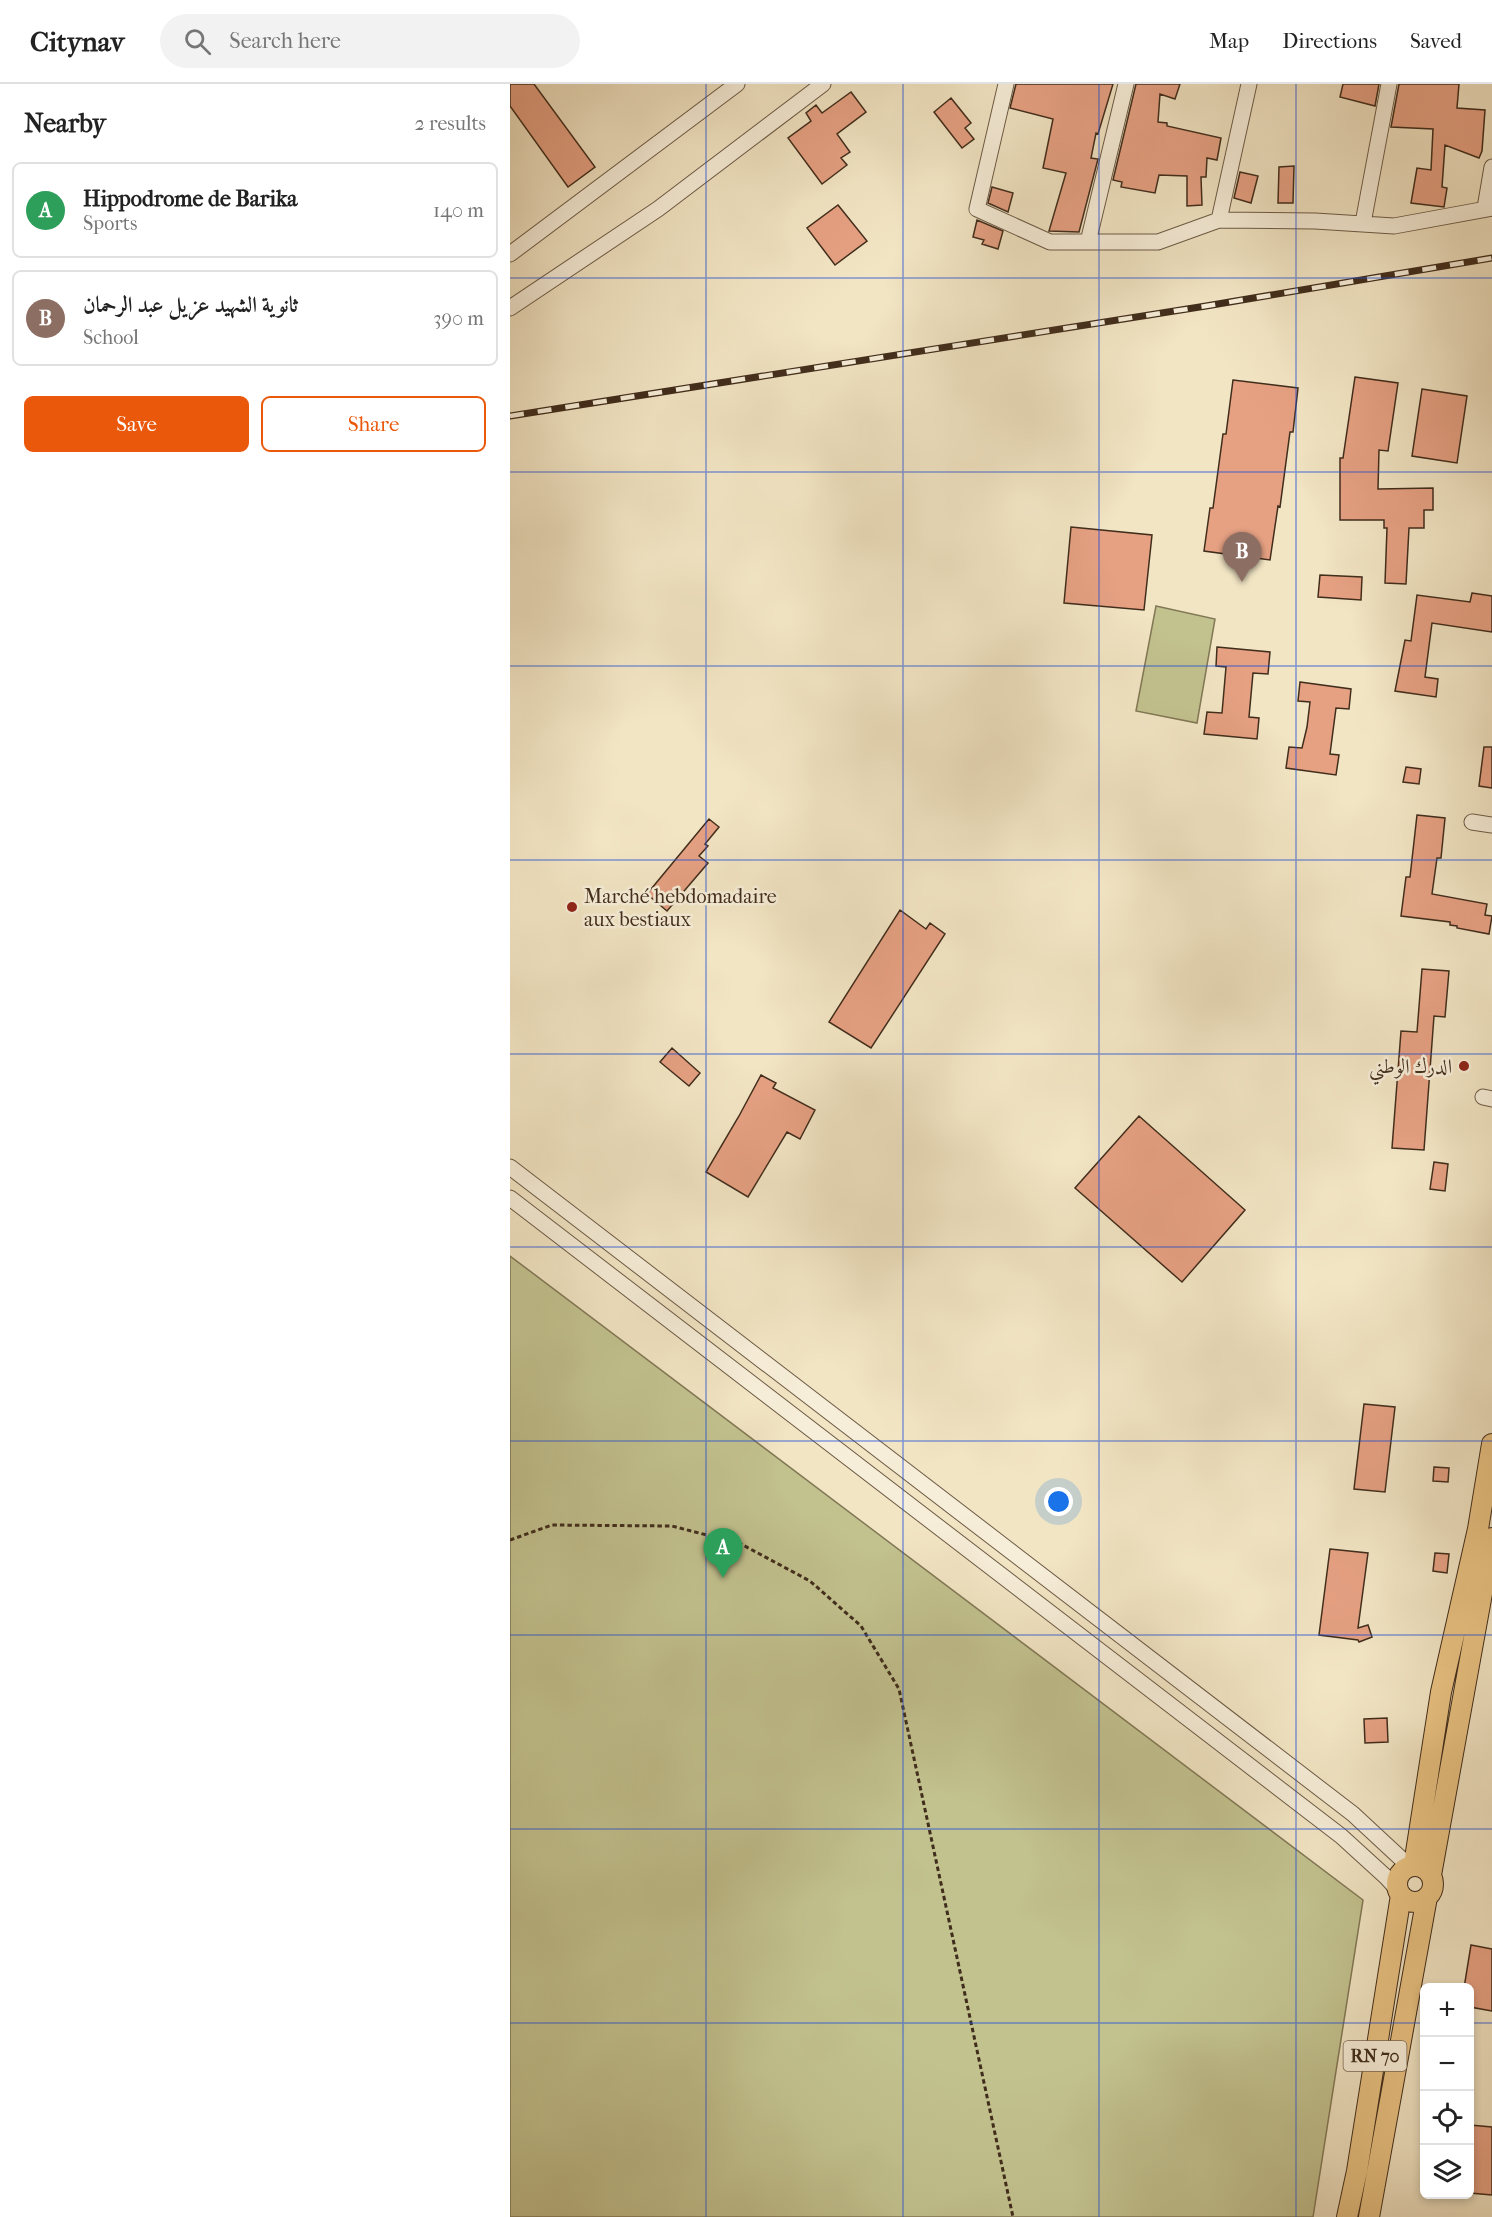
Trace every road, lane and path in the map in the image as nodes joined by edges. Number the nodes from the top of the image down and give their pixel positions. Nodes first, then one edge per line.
1 (737, 84) edge
2 (823, 84) edge
3 (1006, 84) edge
4 (1126, 84) edge
5 (1250, 84) edge
6 (1389, 84) edge
7 (1492, 167) edge
8 (1489, 208) edge
9 (1219, 220) junction
10 (1363, 223) junction
11 (1088, 242) junction
12 (510, 254) edge
13 (510, 308) edge
14 (1472, 822) dead end
15 (1492, 825) edge
16 (510, 1167) edge
17 (510, 1198) edge
18 (1492, 1444) edge
19 (1487, 1533) edge
20 (510, 1540) edge
21 (1418, 1869) junction
22 (1399, 1893) junction
23 (1427, 1897) junction
24 (1013, 2217) edge
25 (1347, 2217) edge
26 (1369, 2217) edge

1 - 12 street
2 - 13 street
3 - 11 street
4 - 11 street
5 - 9 street
6 - 10 street
7 - 8 street
8 - 10 street
9 - 10 street
9 - 11 street
14 - 15 street
16 - 21 street
17 - 22 street
18 - 19 main road, RN 70
19 - 21 main road, RN 70
20 - 24 path
21 - 22 main road, RN 70
21 - 23 main road, RN 70
22 - 23 main road
22 - 25 main road, RN 70
23 - 26 main road, RN 70

